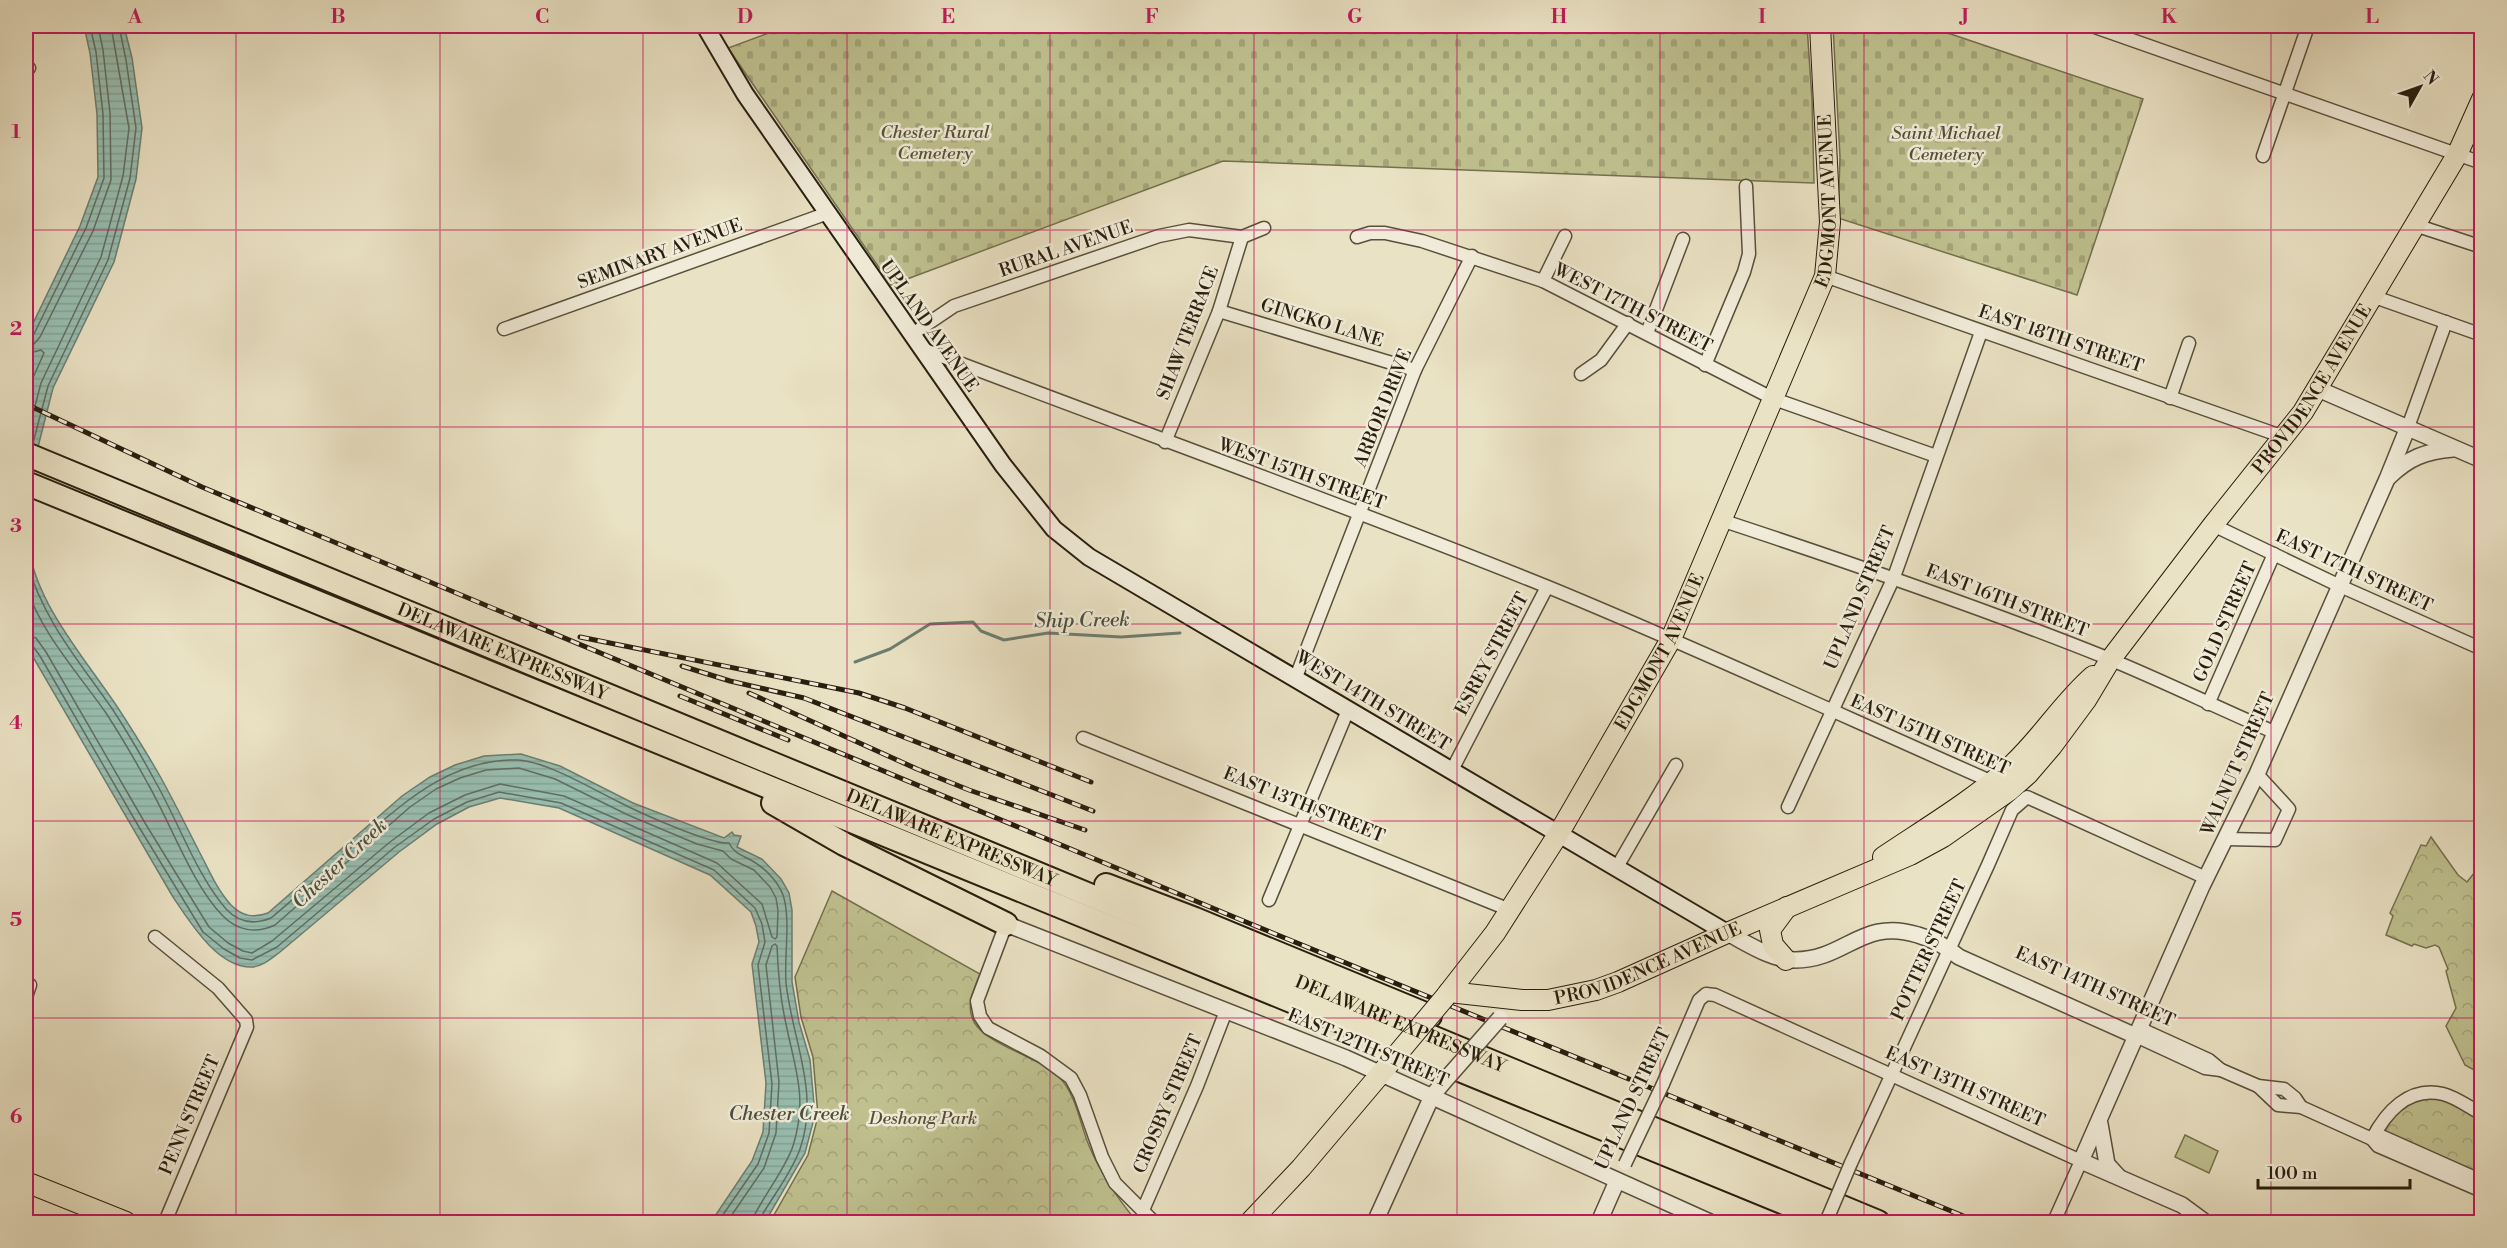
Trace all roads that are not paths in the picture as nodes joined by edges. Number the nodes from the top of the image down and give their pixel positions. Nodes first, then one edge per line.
1 (705, 26) edge
2 (1821, 26) edge
3 (2092, 26) edge
4 (2308, 26) edge
5 (2284, 94) junction
6 (2481, 99) edge
7 (2457, 155) junction
8 (2263, 156) dead end
9 (2481, 163) edge
10 (1746, 186) dead end
11 (828, 213) junction
12 (2415, 225) junction
13 (1264, 228) dead end
14 (1564, 236) dead end
15 (1242, 237) junction
16 (1357, 237) dead end
17 (1683, 239) dead end
18 (2481, 247) edge
19 (1472, 256) junction
20 (1825, 276) junction
21 (1544, 281) junction
22 (2372, 296) junction
23 (1219, 310) junction
24 (2446, 322) junction
25 (1628, 324) junction
26 (504, 329) dead end
27 (1981, 332) junction
28 (1647, 333) junction
29 (2481, 335) edge
30 (915, 341) junction
31 (2190, 343) dead end
32 (1705, 365) junction
33 (1415, 370) junction
34 (1581, 375) dead end
35 (2318, 389) junction
36 (2170, 398) junction
37 (1774, 399) junction
38 (2408, 426) junction
39 (2284, 437) junction
40 (1165, 442) junction
41 (2456, 448) junction
42 (26, 454) edge
43 (1936, 456) junction
44 (2481, 460) edge
45 (2387, 479) junction
46 (26, 483) edge
47 (1360, 514) junction
48 (1721, 520) junction
49 (2213, 525) junction
50 (2274, 554) junction
51 (1894, 577) junction
52 (2340, 586) junction
53 (1547, 587) junction
54 (1168, 603) joint
55 (1671, 639) junction
56 (2481, 649) edge
57 (2110, 660) junction
58 (1296, 677) junction
59 (2208, 704) junction
60 (1348, 710) junction
61 (1831, 711) junction
62 (2274, 732) junction
63 (647, 738) junction
64 (1083, 738) dead end
65 (1676, 765) dead end
66 (780, 766) junction
67 (1452, 770) junction
68 (2257, 774) junction
69 (1991, 782) junction
70 (2019, 793) junction
71 (1788, 807) dead end
72 (1300, 824) junction
73 (1558, 833) junction
74 (2227, 839) junction
75 (1617, 867) junction
76 (2206, 878) junction
77 (1837, 885) junction
78 (1269, 900) dead end
79 (1787, 907) junction
80 (1510, 910) junction
81 (1006, 924) junction
82 (1727, 933) junction
83 (154, 937) dead end
84 (1950, 949) junction
85 (1786, 960) junction
86 (28, 984) edge
87 (1447, 994) junction
88 (1706, 994) joint
89 (26, 997) edge
90 (1522, 1000) junction
91 (1226, 1011) junction
92 (1430, 1016) junction
93 (2139, 1033) junction
94 (1380, 1073) junction
95 (1892, 1075) junction
96 (1432, 1096) junction
97 (2481, 1114) edge
98 (2100, 1123) junction
99 (2372, 1139) junction
100 (2081, 1161) junction
101 (2120, 1178) junction
102 (1617, 1180) junction
103 (2481, 1181) edge
104 (26, 1182) edge
105 (2481, 1191) edge
106 (1143, 1210) junction
107 (2056, 1217) dead end
108 (126, 1222) edge
109 (165, 1222) edge
110 (1154, 1222) edge
111 (1251, 1222) edge
112 (1375, 1222) edge
113 (1599, 1222) edge
114 (1710, 1222) edge
115 (1826, 1222) edge
116 (1831, 1222) edge
117 (1878, 1222) edge
118 (2205, 1222) edge

1 - 11 main road, UPLAND AVENUE
2 - 20 main road, EDGMONT AVENUE
3 - 5 street
4 - 5 street
5 - 7 street
5 - 8 street
6 - 7 main road, PROVIDENCE AVENUE
7 - 9 street
7 - 12 main road, PROVIDENCE AVENUE
10 - 32 street
11 - 26 street, SEMINARY AVENUE
11 - 30 main road, UPLAND AVENUE
12 - 18 street
12 - 22 main road, PROVIDENCE AVENUE
13 - 15 street
14 - 21 street
15 - 23 street, SHAW TERRACE
15 - 30 street, RURAL AVENUE
16 - 19 street, WEST 17TH STREET
17 - 28 street
19 - 21 street, WEST 17TH STREET
19 - 33 street, ARBOR DRIVE
20 - 27 street, EAST 18TH STREET
20 - 37 main road, EDGMONT AVENUE
21 - 25 street, WEST 17TH STREET
22 - 24 street
22 - 35 main road, PROVIDENCE AVENUE
23 - 33 street, GINGKO LANE
23 - 40 street, SHAW TERRACE
24 - 29 street
24 - 38 street, WALNUT STREET
25 - 28 street, WEST 17TH STREET
25 - 34 street
27 - 36 street, EAST 18TH STREET
27 - 43 street, UPLAND STREET
28 - 32 street, WEST 17TH STREET
30 - 40 street, WEST 15TH STREET
30 - 54 main road, UPLAND AVENUE
31 - 36 street
32 - 37 street, WEST 17TH STREET
33 - 47 street, ARBOR DRIVE
35 - 38 street
35 - 39 main road, PROVIDENCE AVENUE
36 - 39 street, EAST 18TH STREET
37 - 43 street
37 - 48 main road, EDGMONT AVENUE
38 - 41 street
38 - 45 street, WALNUT STREET
39 - 49 main road, PROVIDENCE AVENUE
40 - 47 street, WEST 15TH STREET
41 - 44 street
41 - 45 street
42 - 66 highway, DELAWARE EXPRESSWAY
43 - 51 street, UPLAND STREET
45 - 52 street, WALNUT STREET
46 - 63 highway, DELAWARE EXPRESSWAY
47 - 53 street, WEST 15TH STREET
47 - 58 street, ARBOR DRIVE
48 - 51 street, EAST 16TH STREET
48 - 55 main road, EDGMONT AVENUE
49 - 50 street, EAST 17TH STREET
49 - 57 main road, PROVIDENCE AVENUE
50 - 52 street, EAST 17TH STREET
50 - 59 street, GOLD STREET
51 - 57 street, EAST 16TH STREET
51 - 61 street, UPLAND STREET
52 - 56 street, EAST 17TH STREET
52 - 62 street, WALNUT STREET
53 - 55 street, WEST 15TH STREET
53 - 67 street, ESREY STREET
54 - 58 main road, WEST 14TH STREET
55 - 61 street, EAST 15TH STREET
55 - 73 main road, EDGMONT AVENUE
57 - 59 street, EAST 16TH STREET
57 - 69 main road, PROVIDENCE AVENUE
57 - 70 main road, PROVIDENCE AVENUE
58 - 60 main road, WEST 14TH STREET
59 - 62 street, EAST 16TH STREET
60 - 67 main road, WEST 14TH STREET
60 - 72 street
61 - 69 street, EAST 15TH STREET
61 - 71 street, UPLAND STREET
62 - 68 street, WALNUT STREET
63 - 81 highway
63 - 116 highway, DELAWARE EXPRESSWAY
64 - 72 street, EAST 13TH STREET
65 - 75 street
66 - 92 highway
66 - 117 highway, DELAWARE EXPRESSWAY
67 - 73 main road, WEST 14TH STREET
68 - 74 street, WALNUT STREET
68 - 74 street
69 - 70 street, EAST 15TH STREET
69 - 77 main road, PROVIDENCE AVENUE
70 - 76 street, EAST 15TH STREET
70 - 77 main road, PROVIDENCE AVENUE
70 - 84 street, POTTER STREET
72 - 78 street
72 - 80 street, EAST 13TH STREET
73 - 75 main road, EAST 14TH STREET
73 - 80 main road, EDGMONT AVENUE
74 - 76 street, WALNUT STREET
75 - 82 main road, EAST 14TH STREET
76 - 93 street, WALNUT STREET
77 - 79 main road, PROVIDENCE AVENUE
79 - 82 main road, PROVIDENCE AVENUE
79 - 85 main road
80 - 87 main road, EDGMONT AVENUE
81 - 91 street, EAST 12TH STREET
81 - 106 street
82 - 85 street, EAST 14TH STREET
82 - 90 main road, PROVIDENCE AVENUE
83 - 109 street, PENN STREET
84 - 85 street, EAST 14TH STREET
84 - 93 street, EAST 14TH STREET
84 - 95 street, POTTER STREET
86 - 89 street
87 - 90 main road, PROVIDENCE AVENUE
87 - 92 main road, EDGMONT AVENUE, bridge
88 - 95 street, EAST 13TH STREET
88 - 102 street, UPLAND STREET, bridge
90 - 96 street, bridge
91 - 94 street, EAST 12TH STREET
91 - 106 street, CROSBY STREET
92 - 94 main road, EDGMONT AVENUE, bridge
93 - 98 street, WALNUT STREET
93 - 99 street, EAST 14TH STREET
94 - 96 street, EAST 12TH STREET
94 - 111 main road, EDGMONT AVENUE
95 - 100 street, EAST 13TH STREET
95 - 115 street, POTTER STREET, bridge
96 - 102 street, EAST 12TH STREET
96 - 112 street
97 - 99 street
98 - 100 street, WALNUT STREET
98 - 101 street
99 - 103 street, EAST 14TH STREET
99 - 105 street, EAST 14TH STREET
100 - 101 street, EAST 13TH STREET
100 - 107 street, WALNUT STREET
101 - 118 street, EAST 13TH STREET
102 - 113 street, UPLAND STREET
102 - 114 street, EAST 12TH STREET
104 - 108 main road
106 - 110 street

